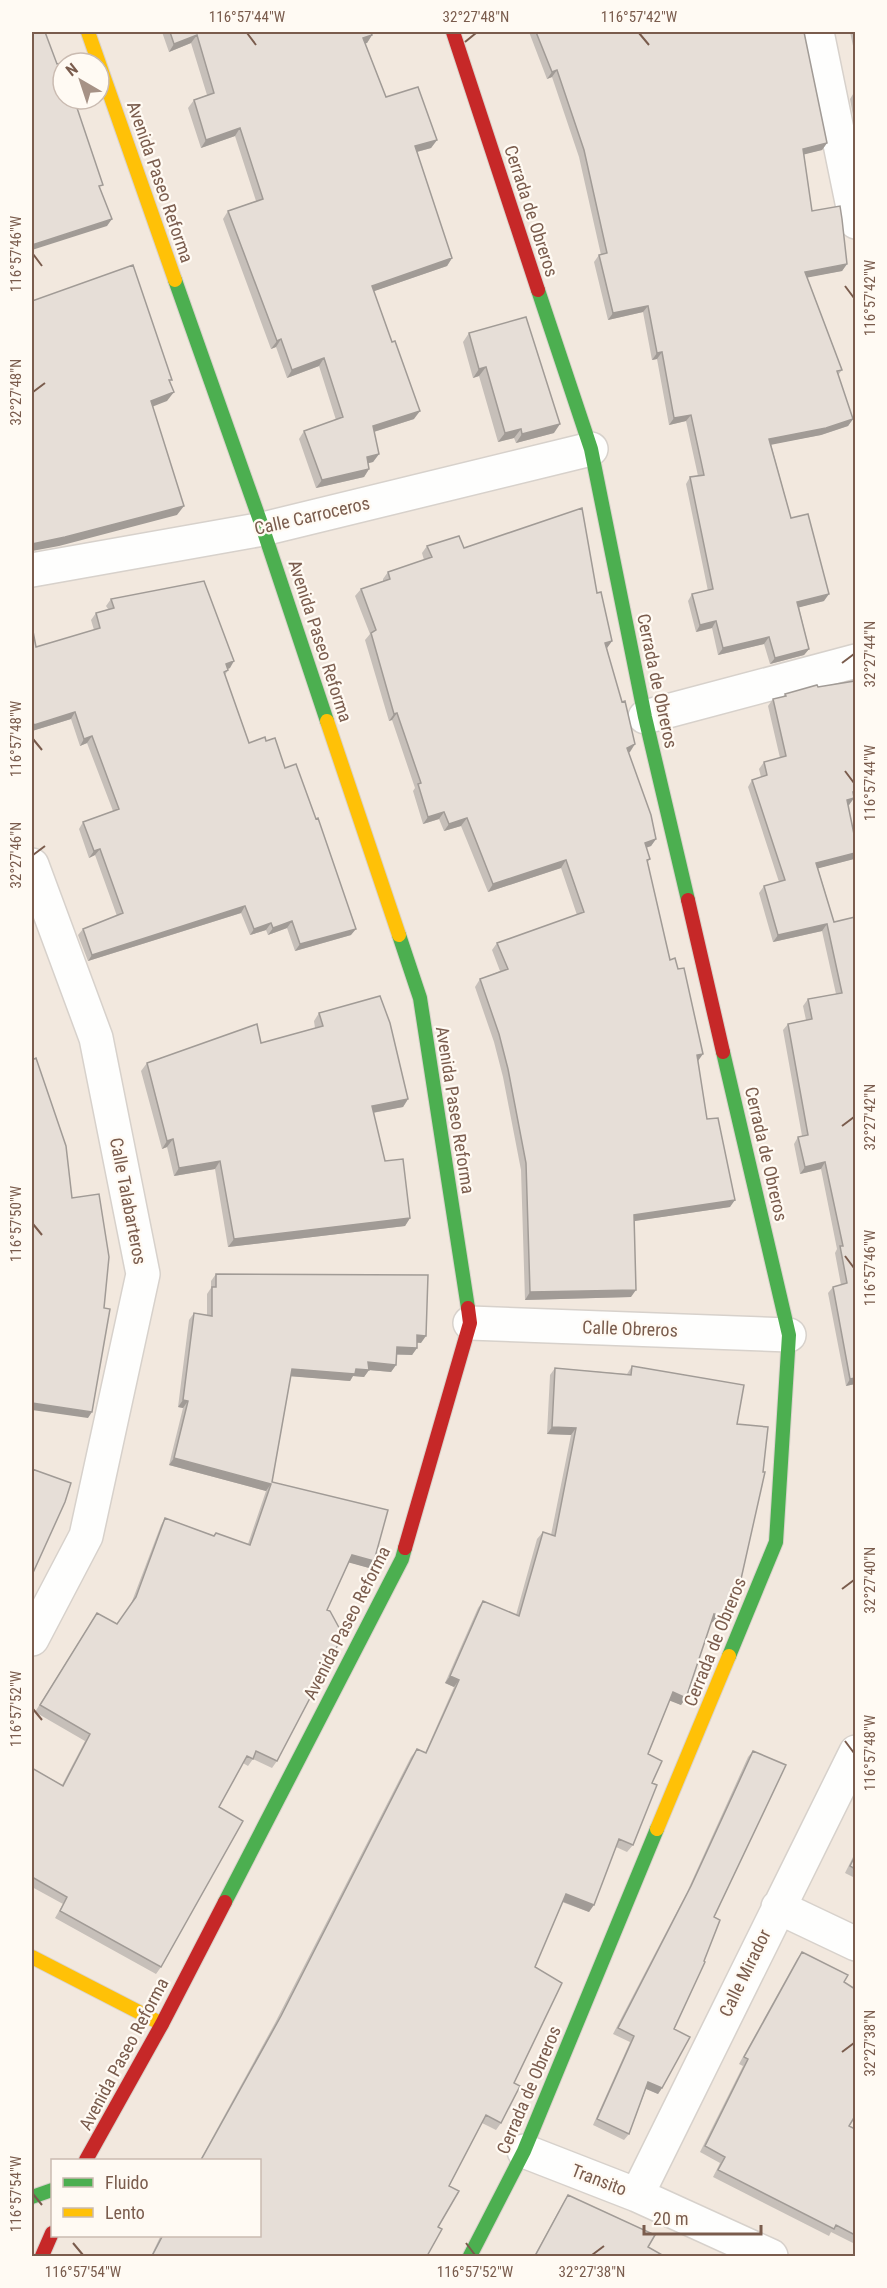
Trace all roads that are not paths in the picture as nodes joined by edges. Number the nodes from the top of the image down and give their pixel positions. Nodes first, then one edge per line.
1 (88, 32) edge
2 (453, 32) edge
3 (817, 32) edge
4 (855, 222) edge
5 (591, 448) junction
6 (263, 529) junction
7 (32, 570) edge
8 (855, 661) edge
9 (645, 717) junction
10 (32, 865) edge
11 (470, 1323) junction
12 (789, 1335) junction
13 (32, 1638) edge
14 (855, 1752) edge
15 (778, 1907) junction
16 (855, 1944) edge
17 (32, 1957) edge
18 (162, 2024) junction
19 (524, 2151) junction
20 (87, 2159) edge
21 (51, 2190) edge
22 (637, 2195) junction
23 (32, 2197) edge
24 (51, 2235) edge
25 (42, 2256) edge
26 (470, 2256) edge
27 (771, 2256) edge

1 - 6 street, Avenida Paseo Reforma
2 - 5 street, Cerrada de Obreros
3 - 4 street
5 - 6 street, Calle Carroceros
5 - 9 street, Cerrada de Obreros
6 - 7 street, Calle Carroceros
6 - 11 street, Avenida Paseo Reforma
8 - 9 street
9 - 12 street, Cerrada de Obreros
10 - 13 street, Calle Talabarteros
11 - 12 street, Calle Obreros
11 - 18 street, Avenida Paseo Reforma
12 - 19 street, Cerrada de Obreros
14 - 15 street, Calle Mirador
15 - 16 street
15 - 22 street, Calle Mirador
17 - 18 street
18 - 20 street, Avenida Paseo Reforma
19 - 22 street, Transito
19 - 26 street, Cerrada de Obreros
21 - 23 street
22 - 27 street, Transito
24 - 25 street

